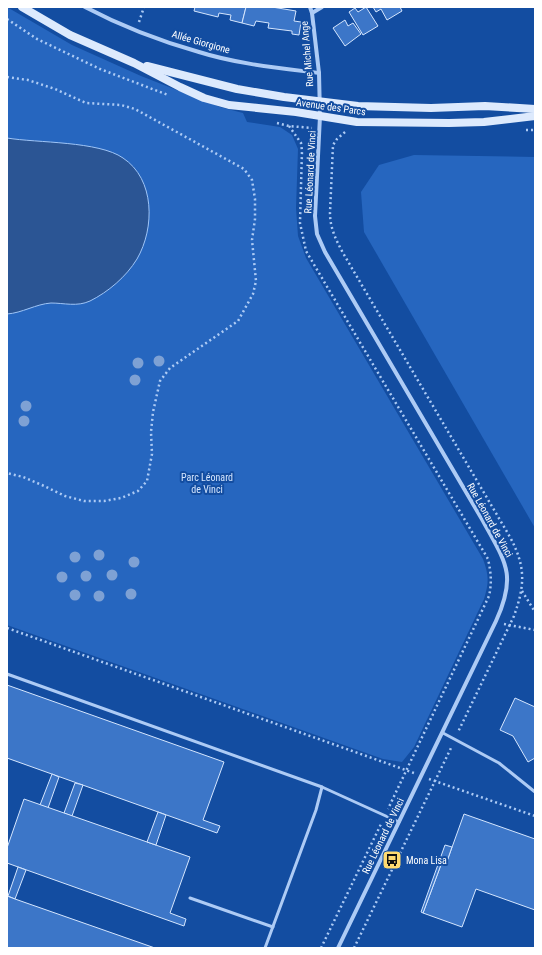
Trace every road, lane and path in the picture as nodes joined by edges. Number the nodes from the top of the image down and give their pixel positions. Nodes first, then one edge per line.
1 (22, 7) edge
2 (85, 7) edge
3 (144, 7) edge
4 (310, 7) edge
5 (322, 7) edge
6 (312, 13) junction
7 (136, 30) junction
8 (134, 63) junction
9 (319, 73) junction
10 (7, 77) edge
11 (319, 100) junction
12 (535, 110) edge
13 (320, 116) junction
14 (535, 116) edge
15 (289, 126) dead end
16 (345, 132) dead end
17 (7, 474) edge
18 (521, 590) junction
19 (535, 612) edge
20 (496, 621) junction
21 (510, 626) junction
22 (7, 628) edge
23 (535, 630) edge
24 (7, 674) edge
25 (443, 732) junction
26 (455, 739) junction
27 (407, 770) junction
28 (421, 776) junction
29 (435, 781) junction
30 (322, 787) junction
31 (535, 792) edge
32 (385, 815) junction
33 (535, 816) edge
34 (399, 822) junction
35 (190, 898) dead end
36 (273, 927) junction
37 (265, 948) edge
38 (321, 948) edge
39 (338, 948) edge
40 (354, 948) edge

1 - 8 street, Avenue des Parcs
2 - 7 street, Allée Giorgione
3 - 7 path
4 - 6 street, Rue Michel Ange
5 - 6 street
6 - 9 street, Rue Michel Ange
7 - 9 street, Allée Giorgione
8 - 11 street, Avenue des Parcs
8 - 13 street, Avenue des Parcs
9 - 11 street, Rue Michel Ange
10 - 17 path
11 - 12 street, Avenue des Parcs
11 - 13 street, Rue Léonard de Vinci
13 - 14 street, Avenue des Parcs
13 - 20 street, Rue Léonard de Vinci
15 - 27 path
16 - 18 path
18 - 19 path
18 - 21 path
20 - 21 path
20 - 25 street, Rue Léonard de Vinci
21 - 23 path
21 - 26 path
22 - 27 path
24 - 30 lane
25 - 26 lane
25 - 28 street, Rue Léonard de Vinci
26 - 29 path
26 - 31 lane
27 - 28 path
27 - 32 path
28 - 29 path
28 - 34 street, Rue Léonard de Vinci
29 - 33 path
29 - 40 path
30 - 32 lane
30 - 36 lane
32 - 34 lane
32 - 38 path
34 - 39 street, Rue Léonard de Vinci
35 - 36 lane
36 - 37 lane

